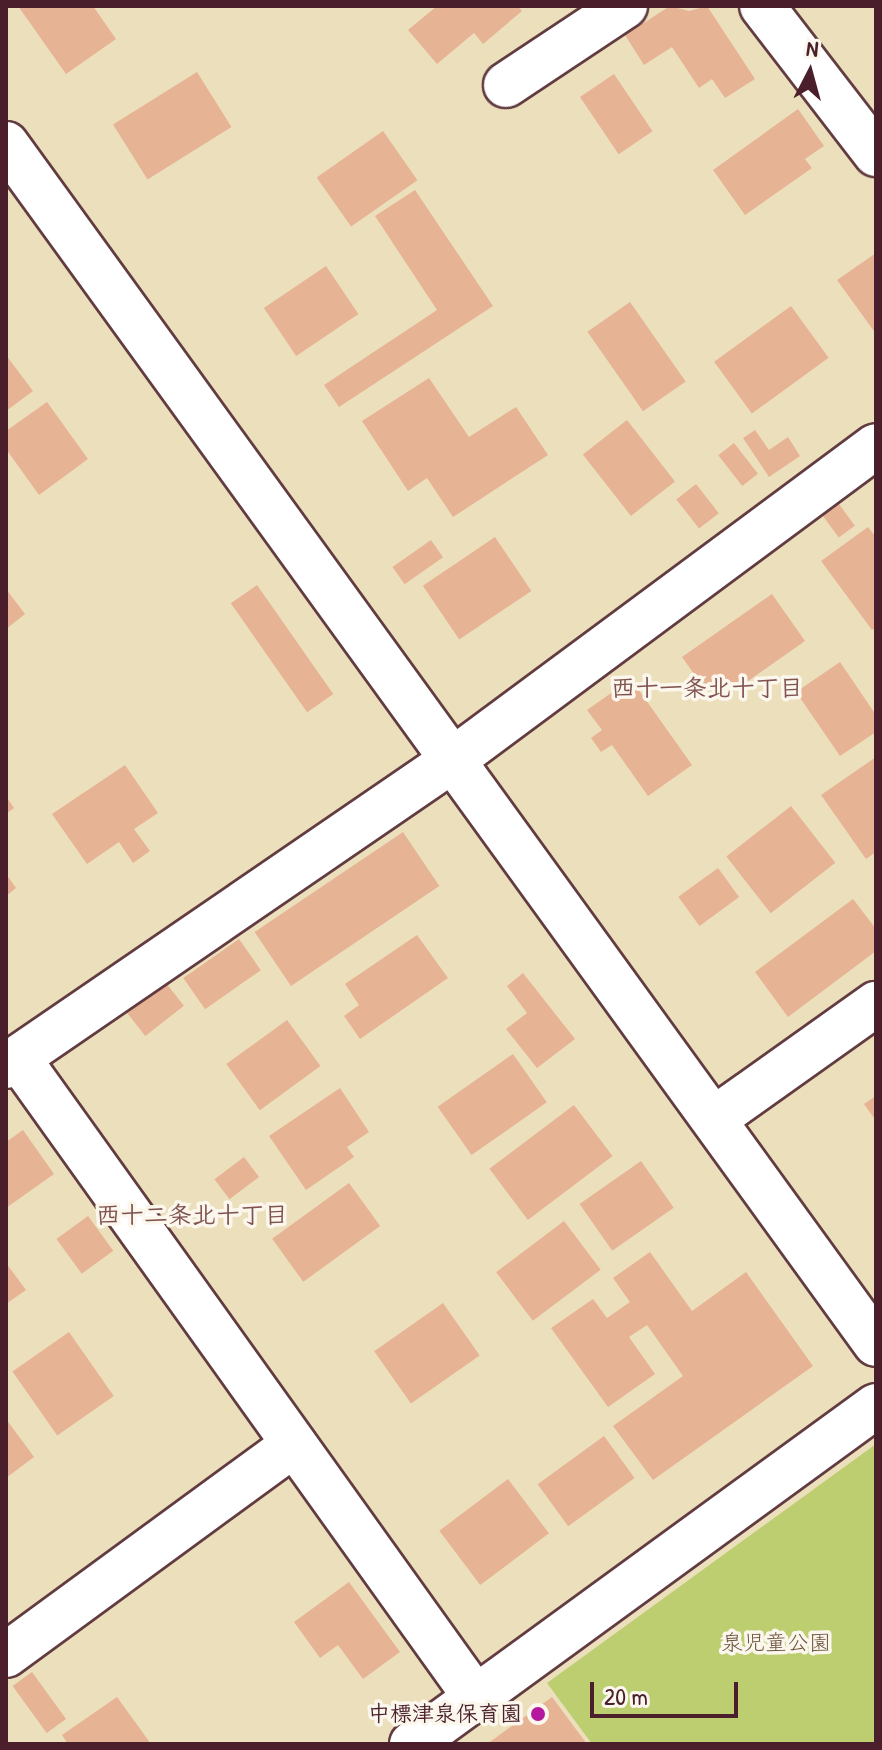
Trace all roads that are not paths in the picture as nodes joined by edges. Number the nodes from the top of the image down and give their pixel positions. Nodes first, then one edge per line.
1 (625, 6) edge
2 (762, 6) edge
3 (506, 85) dead end
4 (6, 144) edge
5 (876, 154) edge
6 (876, 446) edge
7 (454, 759) junction
8 (876, 1004) edge
9 (12, 1062) edge
10 (714, 1119) junction
11 (876, 1344) edge
12 (876, 1406) edge
13 (294, 1444) junction
14 (6, 1655) edge
15 (476, 1698) junction
16 (412, 1744) edge

1 - 3 street
2 - 5 street
4 - 7 street
6 - 7 street
7 - 9 street
7 - 10 street
8 - 10 street
9 - 13 street
10 - 11 street
12 - 15 street
13 - 14 street
13 - 15 street
15 - 16 street

